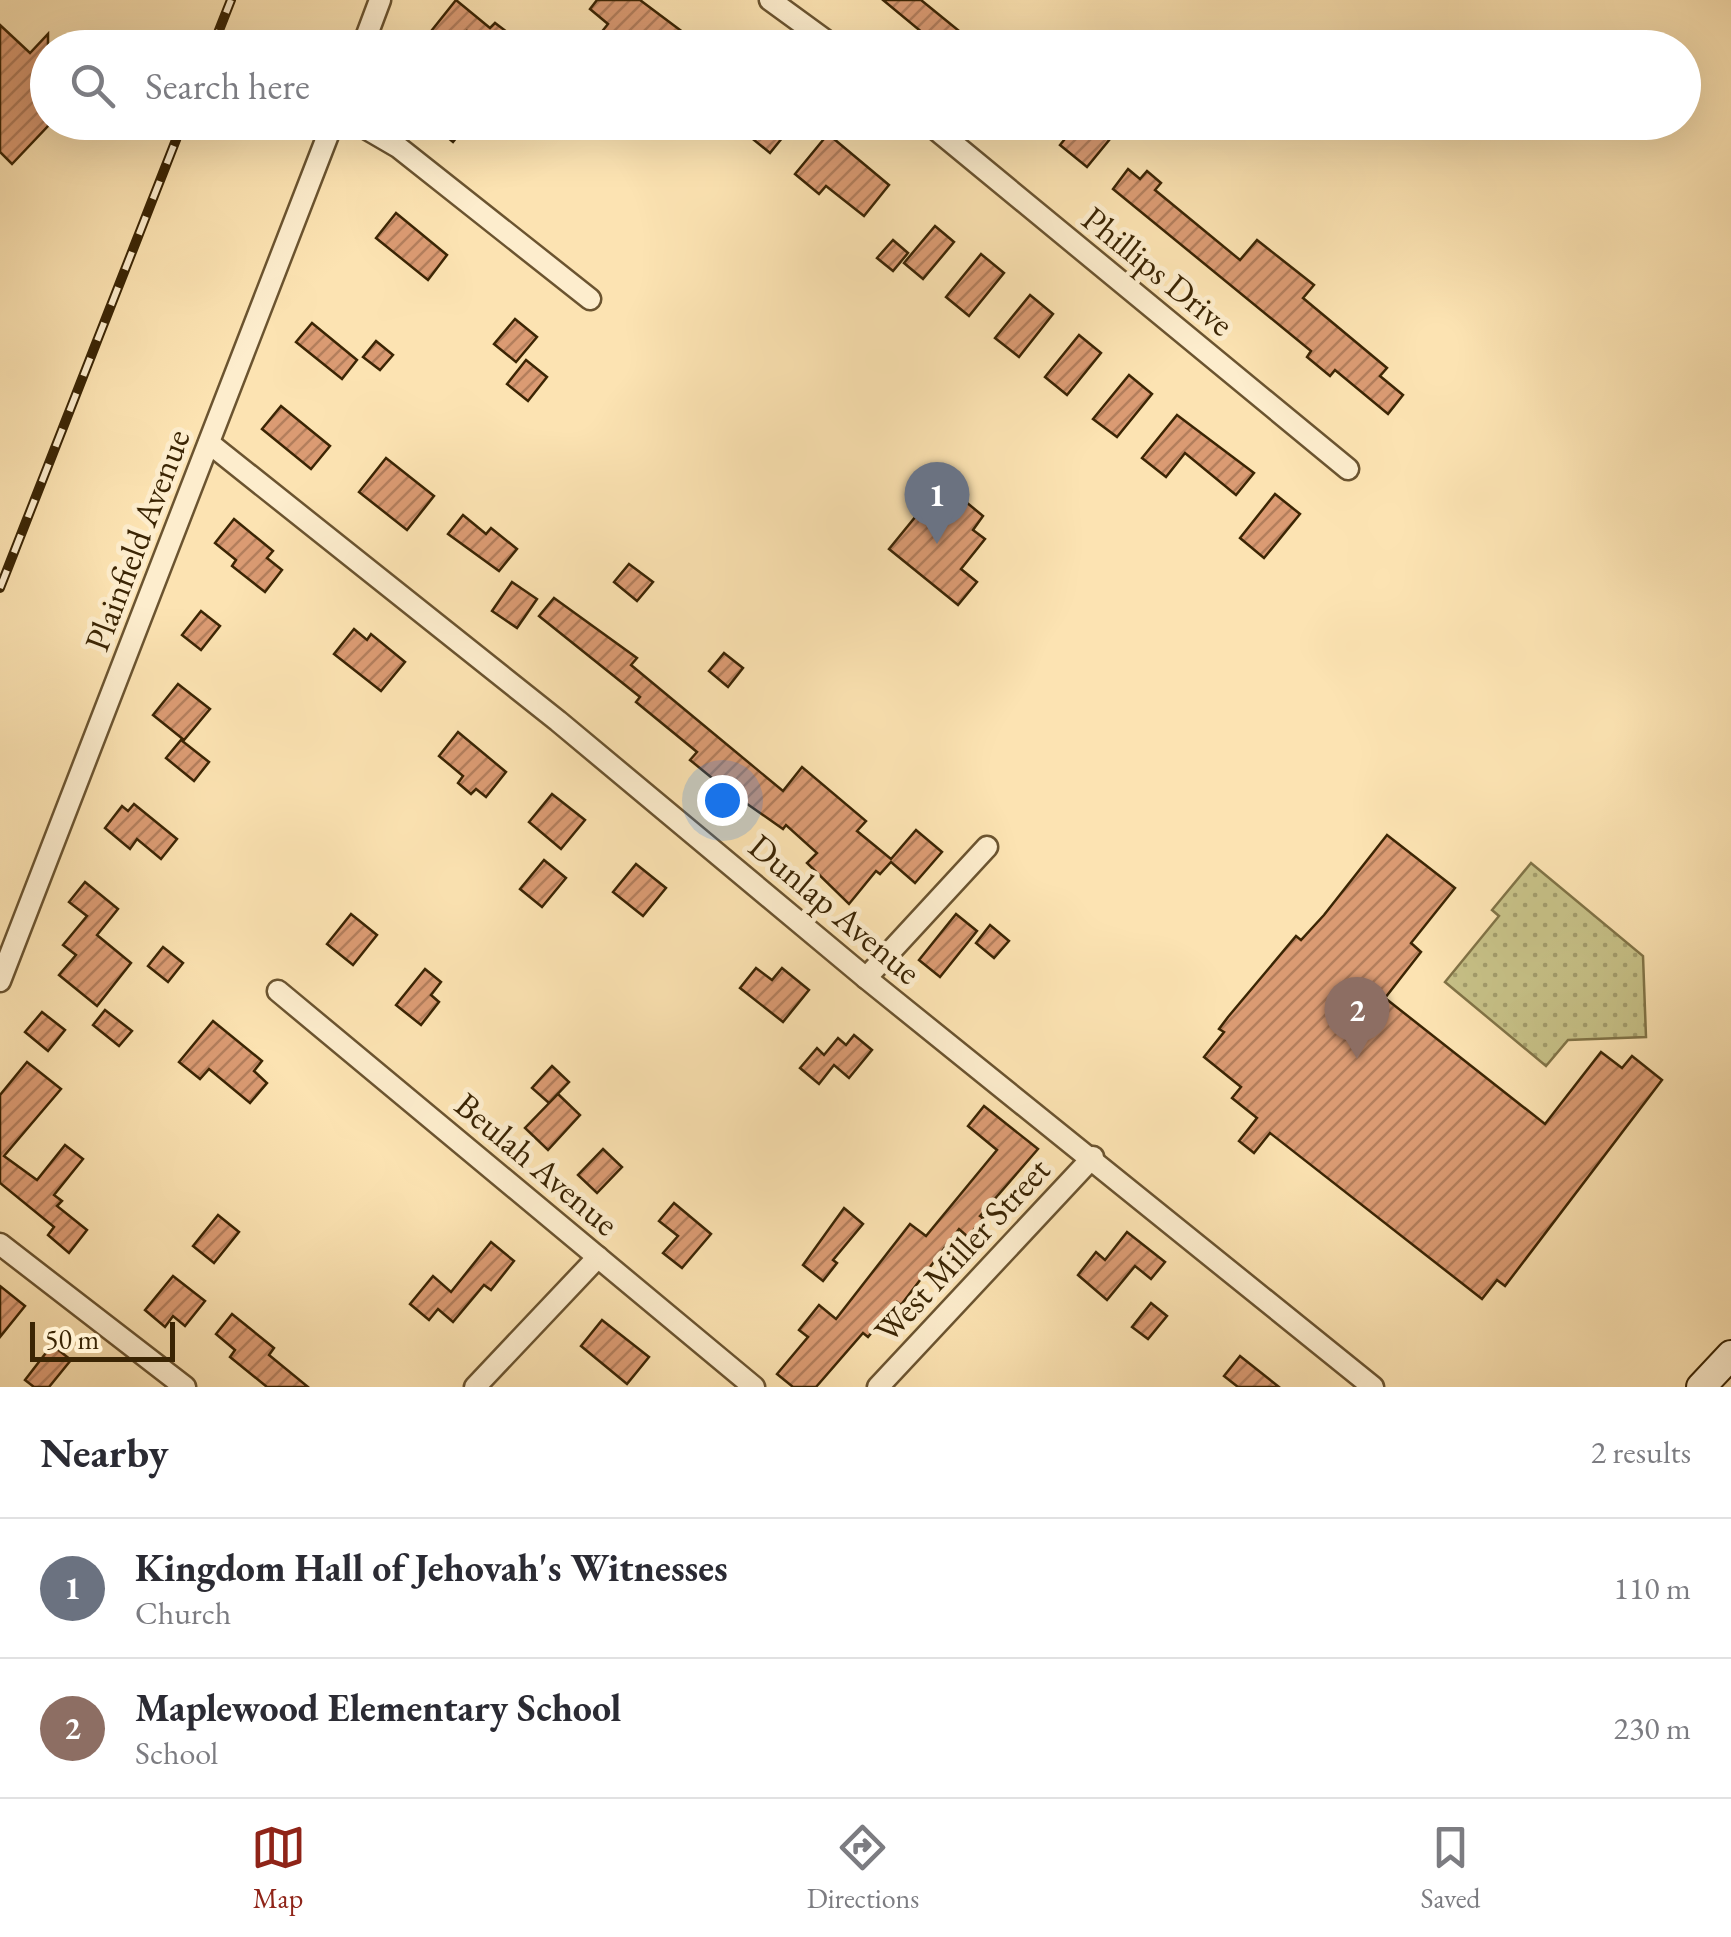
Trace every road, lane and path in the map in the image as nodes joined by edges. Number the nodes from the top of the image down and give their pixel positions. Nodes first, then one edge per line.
1 (380, 0) edge
2 (770, 0) edge
3 (369, 30) edge
4 (811, 30) edge
5 (325, 140) edge
6 (386, 140) edge
7 (949, 140) edge
8 (590, 300) dead end
9 (209, 443) junction
10 (1348, 469) dead end
11 (987, 847) dead end
12 (866, 978) junction
13 (0, 981) edge
14 (278, 991) dead end
15 (1093, 1157) junction
16 (0, 1244) edge
17 (598, 1257) junction
18 (1731, 1355) edge
19 (185, 1387) edge
20 (475, 1387) edge
21 (754, 1387) edge
22 (878, 1387) edge
23 (1373, 1387) edge
24 (1701, 1387) edge

1 - 3 street
2 - 4 street
5 - 9 street, Plainfield Avenue
6 - 8 street
7 - 10 street, Phillips Drive
9 - 12 street, Dunlap Avenue
9 - 13 street, Plainfield Avenue
11 - 12 street
12 - 15 street, Dunlap Avenue
14 - 17 street, Beulah Avenue
15 - 22 street, West Miller Street
15 - 23 street, Dunlap Avenue
16 - 19 street
17 - 20 street
17 - 21 street, Beulah Avenue
18 - 24 street

